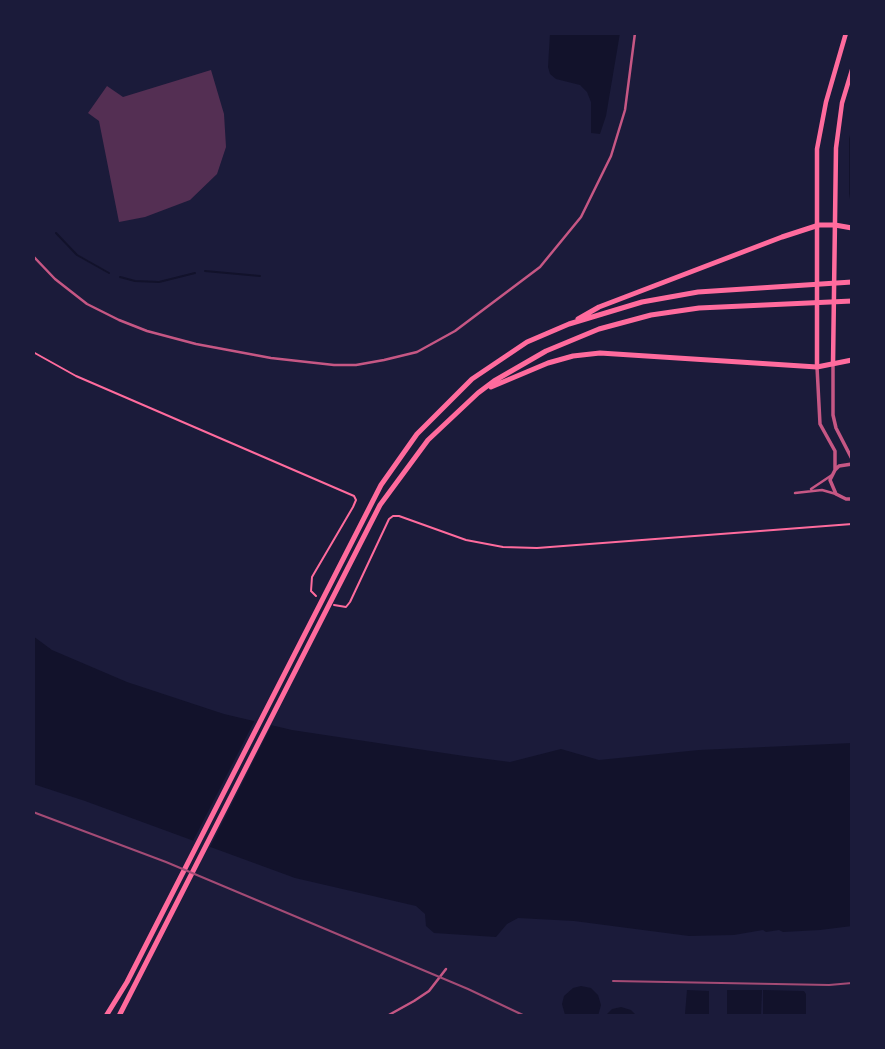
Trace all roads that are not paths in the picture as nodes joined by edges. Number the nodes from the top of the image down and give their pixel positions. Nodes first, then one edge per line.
1 (635, 33) edge
2 (846, 33) edge
3 (852, 70) edge
4 (819, 225) junction
5 (835, 225) junction
6 (852, 228) edge
7 (33, 256) edge
8 (852, 282) edge
9 (852, 301) edge
10 (569, 324) junction
11 (852, 360) edge
12 (833, 364) junction
13 (817, 367) junction
14 (478, 393) junction
15 (852, 459) edge
16 (852, 464) edge
17 (835, 470) junction
18 (832, 475) junction
19 (810, 490) junction
20 (795, 493) dead end
21 (836, 494) junction
22 (852, 499) edge
23 (169, 908) junction
24 (446, 969) dead end
25 (106, 1016) edge
26 (119, 1016) edge
27 (387, 1016) edge

1 - 7 street
2 - 4 main road
3 - 5 main road
4 - 5 highway
4 - 10 highway
4 - 13 main road
5 - 6 highway
5 - 12 main road
8 - 10 highway
9 - 14 highway
10 - 23 highway
11 - 12 highway
12 - 13 highway
12 - 15 street
13 - 14 highway
13 - 17 street
14 - 23 highway
16 - 17 street
17 - 18 street
18 - 19 street
18 - 21 street
19 - 20 street
19 - 21 street
21 - 22 street
23 - 25 highway
23 - 26 highway
24 - 27 street

